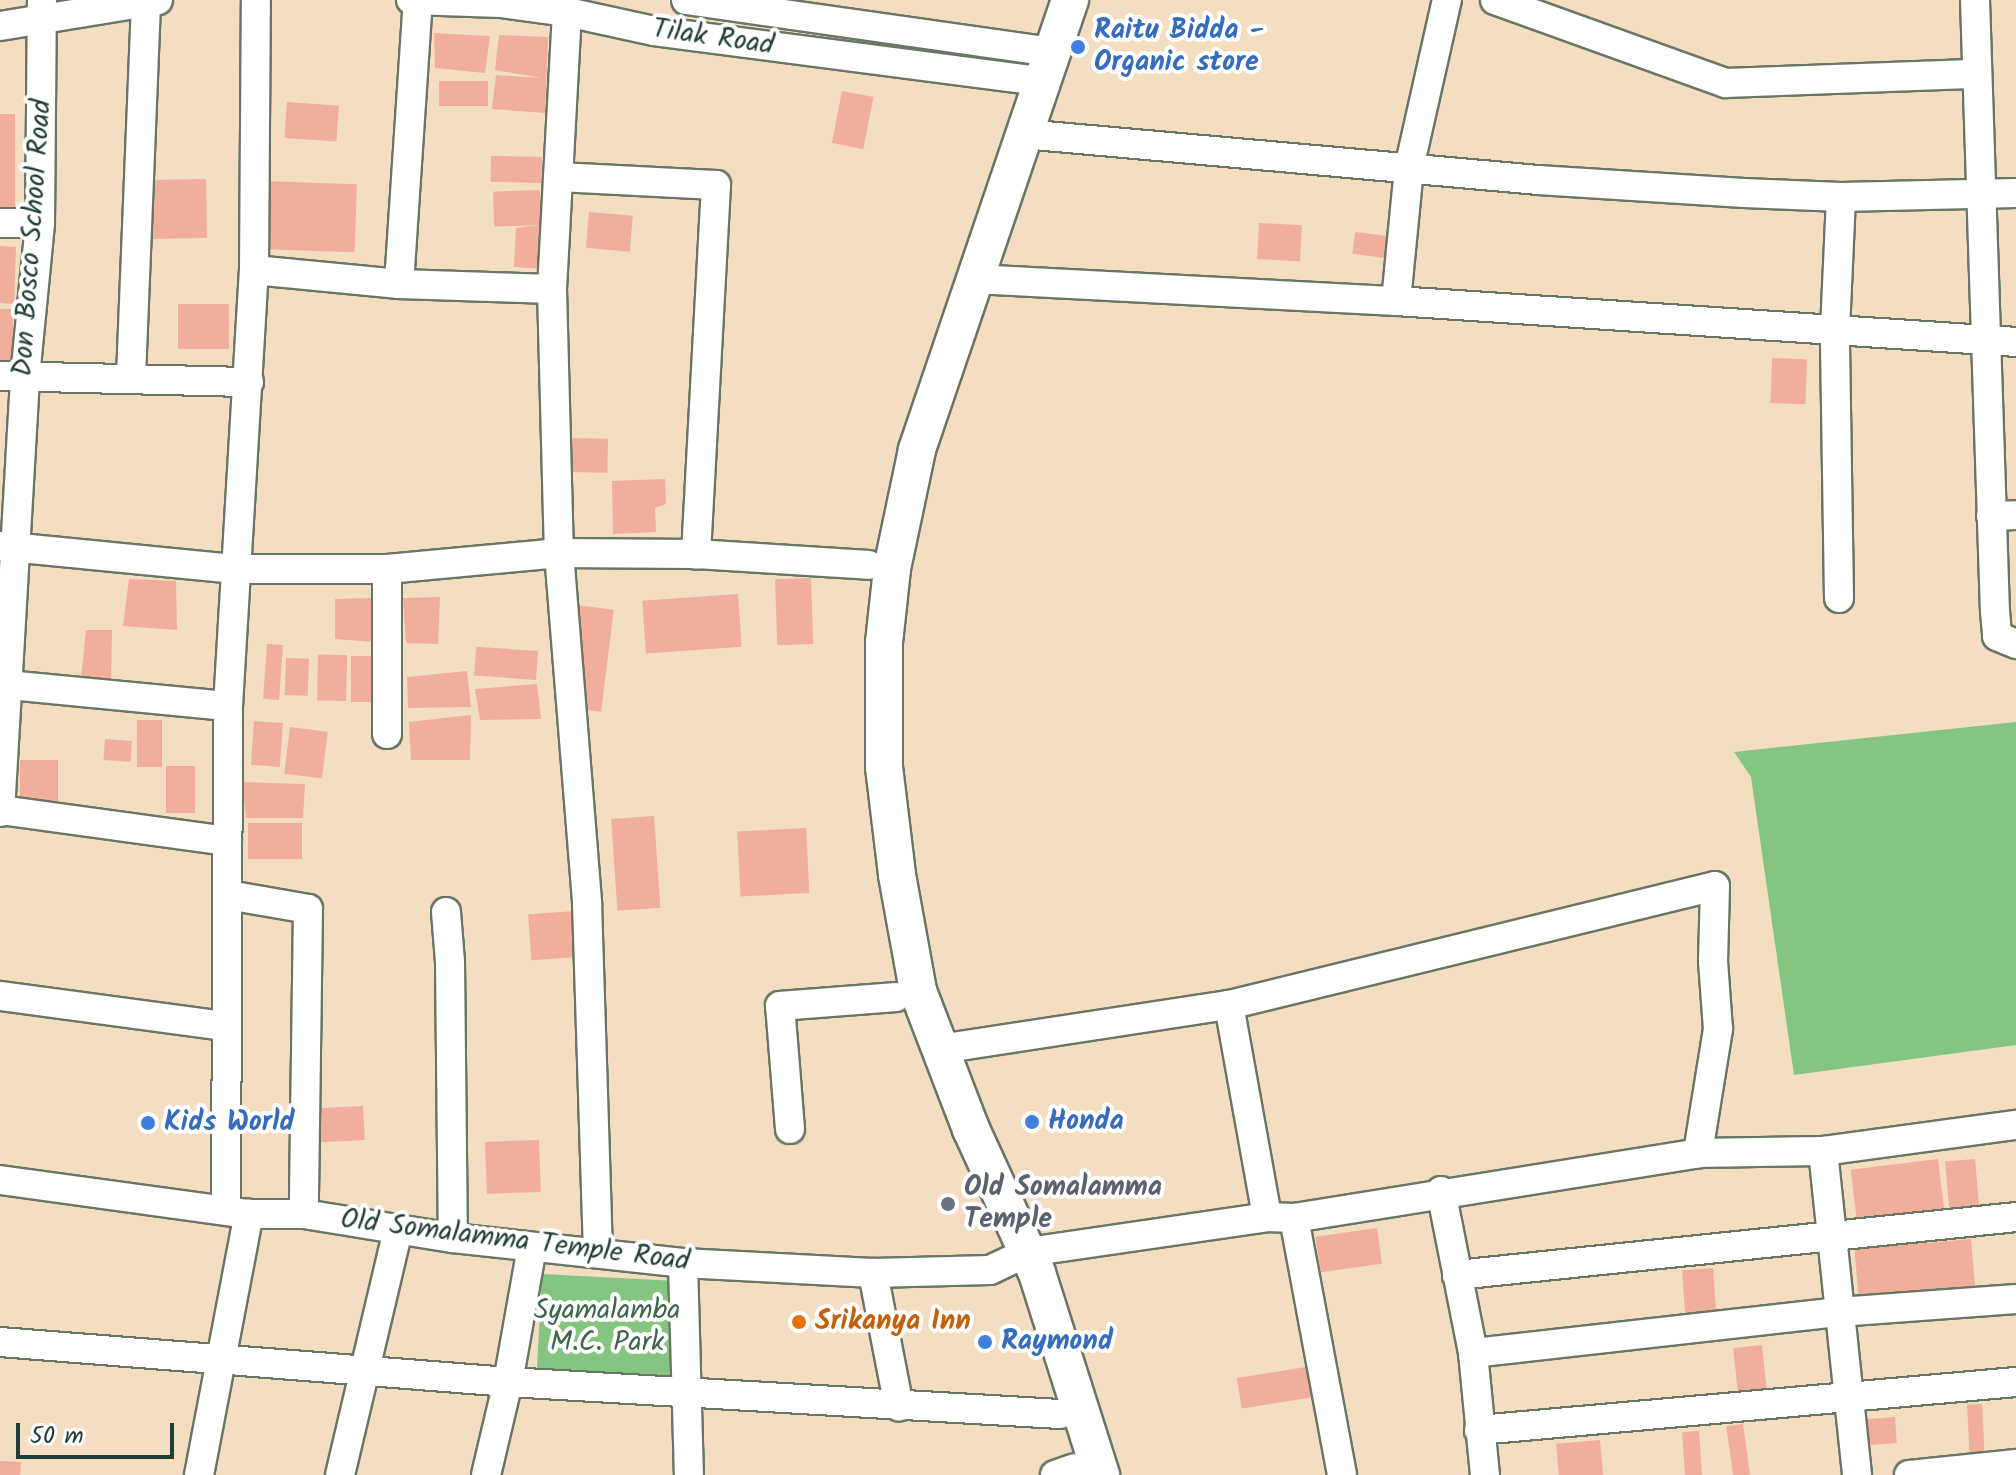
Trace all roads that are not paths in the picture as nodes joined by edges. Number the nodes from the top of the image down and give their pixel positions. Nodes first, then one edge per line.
1 (158, 0) edge
2 (256, 0) edge
3 (411, 0) edge
4 (418, 0) edge
5 (686, 0) edge
6 (1045, 0) edge
7 (1070, 0) edge
8 (1447, 0) edge
9 (1495, 0) edge
10 (1975, 0) edge
11 (146, 1) edge
12 (44, 10) edge
13 (567, 12) junction
14 (0, 26) edge
15 (1034, 65) junction
16 (1977, 74) junction
17 (1023, 134) junction
18 (1409, 168) junction
19 (558, 177) junction
20 (1981, 192) junction
21 (2016, 193) edge
22 (1841, 197) junction
23 (0, 223) edge
24 (40, 223) junction
25 (254, 270) junction
26 (974, 279) junction
27 (399, 284) junction
28 (552, 289) junction
29 (1396, 301) junction
30 (1835, 330) junction
31 (1985, 342) junction
32 (2016, 342) edge
33 (12, 376) edge
34 (131, 377) junction
35 (249, 382) junction
36 (2004, 515) edge
37 (7, 546) edge
38 (559, 553) junction
39 (696, 554) junction
40 (869, 565) junction
41 (236, 569) junction
42 (387, 569) junction
43 (1839, 598) dead end
44 (2016, 644) edge
45 (8, 685) junction
46 (228, 706) junction
47 (387, 734) dead end
48 (0, 811) edge
49 (227, 841) junction
50 (228, 895) junction
51 (446, 912) dead end
52 (0, 996) edge
53 (896, 997) junction
54 (1229, 1005) junction
55 (226, 1026) junction
56 (940, 1049) junction
57 (2016, 1125) edge
58 (790, 1129) dead end
59 (1823, 1151) junction
60 (1698, 1153) junction
61 (0, 1180) edge
62 (1441, 1191) junction
63 (237, 1212) junction
64 (304, 1214) junction
65 (2016, 1217) edge
66 (1280, 1218) junction
67 (398, 1229) junction
68 (1831, 1234) junction
69 (453, 1238) junction
70 (532, 1247) junction
71 (598, 1252) junction
72 (1018, 1257) junction
73 (683, 1263) junction
74 (873, 1273) junction
75 (1457, 1275) junction
76 (2016, 1299) edge
77 (1839, 1312) junction
78 (0, 1342) edge
79 (1473, 1353) junction
80 (220, 1358) junction
81 (367, 1370) junction
82 (508, 1382) junction
83 (2016, 1382) edge
84 (687, 1392) junction
85 (1848, 1395) junction
86 (899, 1407) junction
87 (1060, 1414) junction
88 (1479, 1430) junction
89 (2016, 1464) edge
90 (1077, 1473) edge
91 (199, 1475) edge
92 (340, 1475) edge
93 (486, 1475) edge
94 (689, 1475) edge
95 (1342, 1475) edge
96 (1485, 1475) edge
97 (1857, 1475) edge
98 (1909, 1475) edge

1 - 11 street
2 - 25 street
3 - 4 street, Tilak Road
4 - 13 street, Tilak Road
4 - 27 street
5 - 15 street, Tilak Road
6 - 15 main road
7 - 15 main road
8 - 18 street
9 - 16 street
10 - 16 street
11 - 12 street
11 - 34 street
12 - 14 street
12 - 24 street, Don Bosco School Road
13 - 15 street, Tilak Road
13 - 19 street
15 - 17 main road
15 - 40 main road
16 - 20 street
17 - 18 street
17 - 26 main road
18 - 22 street
18 - 29 street
19 - 28 street
19 - 39 street
20 - 21 street
20 - 22 street
20 - 31 street
22 - 30 street
23 - 24 street
24 - 33 street, Don Bosco School Road
25 - 27 street
25 - 35 street
26 - 29 street
26 - 56 main road
27 - 28 street
28 - 38 street
29 - 30 street
30 - 31 street
30 - 43 street
31 - 32 street
31 - 36 street
33 - 34 street
33 - 37 street, Don Bosco School Road
34 - 35 street
35 - 41 street
36 - 44 street
37 - 41 street
37 - 45 street, Don Bosco School Road
38 - 39 street
38 - 42 street
38 - 71 street
39 - 40 street
40 - 53 main road
41 - 42 street
41 - 46 street
42 - 47 street
45 - 46 street
45 - 48 street, Don Bosco School Road
46 - 49 street
48 - 49 street
49 - 50 street
50 - 55 street
50 - 64 street
51 - 69 street
52 - 55 street
53 - 58 street
53 - 72 main road
54 - 56 street
54 - 60 street
54 - 66 street
55 - 63 street
56 - 72 main road
57 - 59 street, Old Somalamma Temple Road
59 - 60 street, Old Somalamma Temple Road
59 - 68 street
60 - 62 street, Old Somalamma Temple Road
61 - 63 street, Old Somalamma Temple Road
62 - 66 street, Old Somalamma Temple Road
62 - 75 street
63 - 64 street, Old Somalamma Temple Road
63 - 80 street
64 - 67 street, Old Somalamma Temple Road
65 - 68 street
66 - 72 street, Old Somalamma Temple Road
66 - 95 street
67 - 69 street, Old Somalamma Temple Road
67 - 81 street
68 - 75 street
68 - 77 street
69 - 70 street, Old Somalamma Temple Road
70 - 71 street, Old Somalamma Temple Road
70 - 82 street
71 - 73 street, Old Somalamma Temple Road
72 - 74 street, Old Somalamma Temple Road
72 - 87 main road
72 - 90 main road
73 - 74 street, Old Somalamma Temple Road
73 - 84 street
74 - 86 street
75 - 79 street
76 - 77 street
77 - 79 street
77 - 85 street
78 - 80 street
79 - 88 street
80 - 81 street
80 - 91 street
81 - 82 street
81 - 92 street
82 - 84 street
82 - 93 street
83 - 85 street
84 - 86 street
84 - 94 street
85 - 88 street
85 - 97 street
86 - 87 street
87 - 90 main road
88 - 96 street
89 - 98 street

